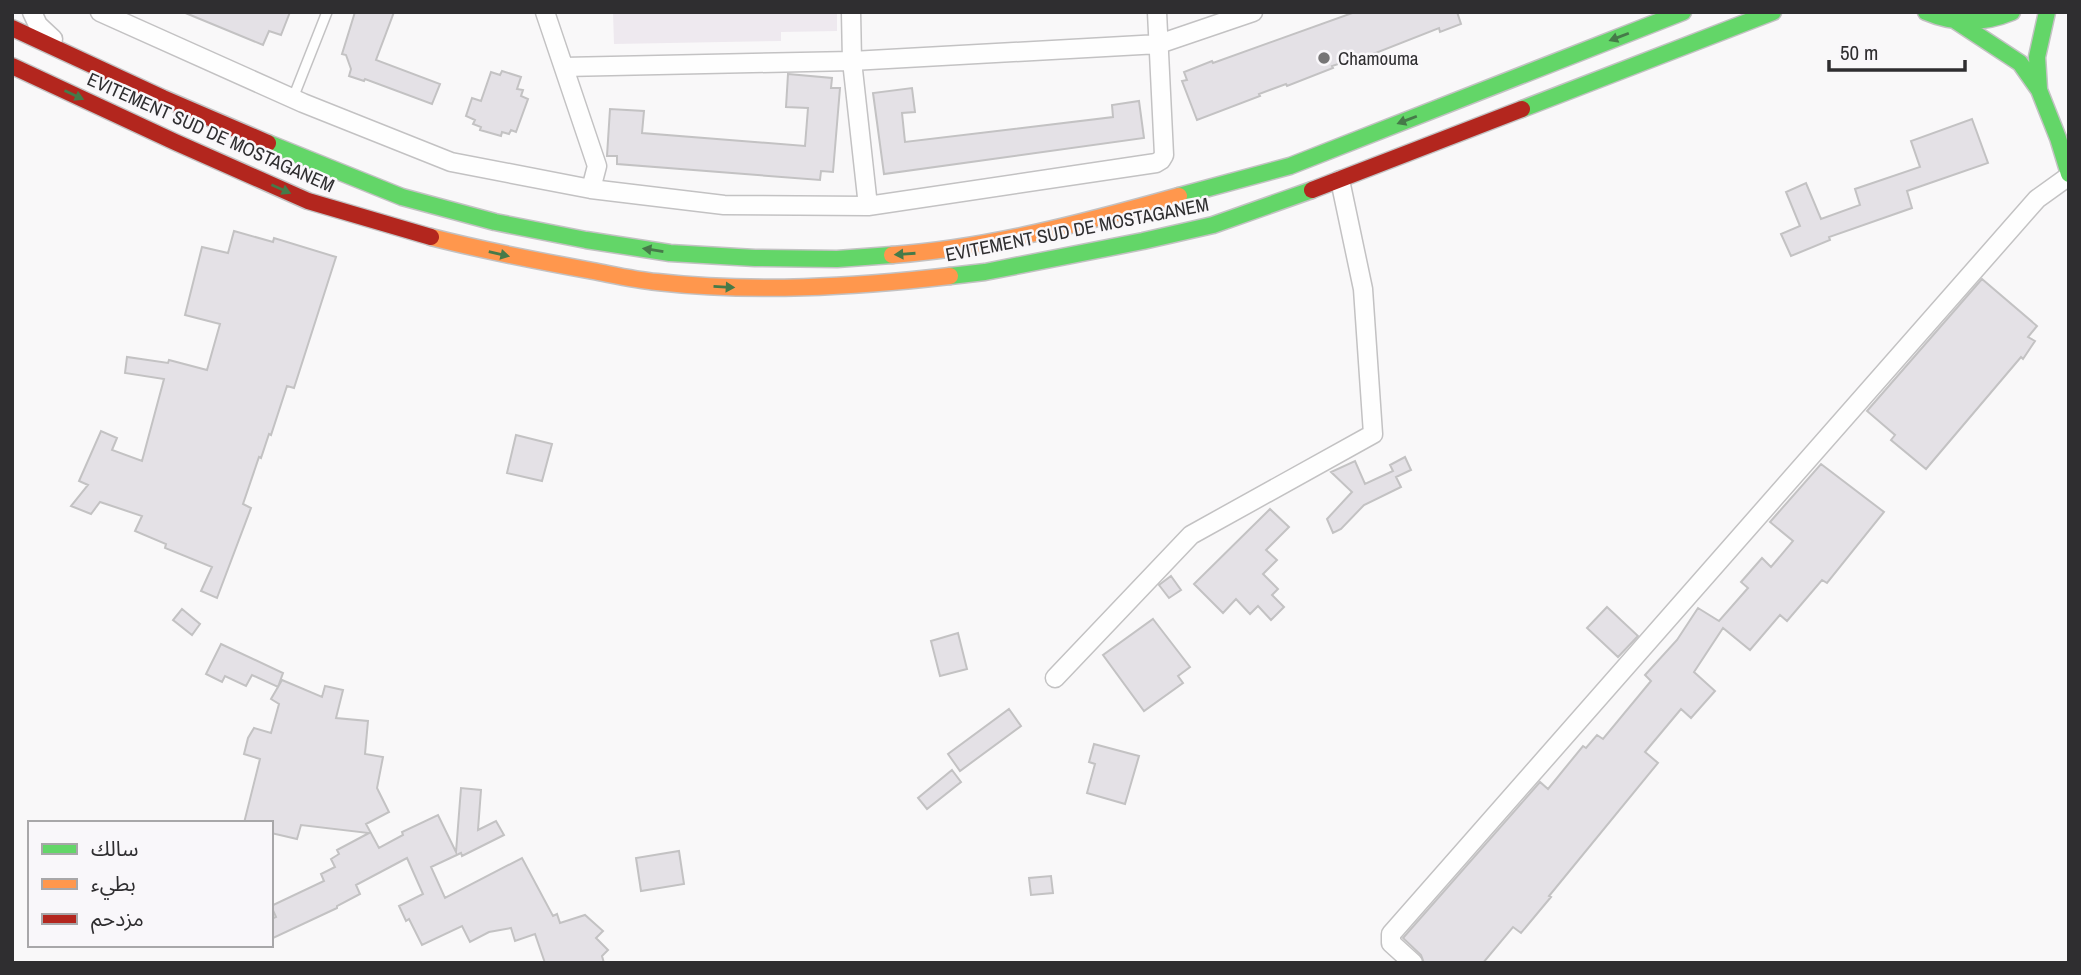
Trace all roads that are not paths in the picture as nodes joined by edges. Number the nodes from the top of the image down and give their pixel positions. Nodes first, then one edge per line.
1 (32, 12) edge
2 (100, 12) edge
3 (327, 12) edge
4 (545, 12) edge
5 (851, 12) edge
6 (1157, 12) edge
7 (1253, 12) edge
8 (1683, 12) edge
9 (1773, 12) edge
10 (1926, 12) edge
11 (2012, 12) edge
12 (2047, 12) edge
13 (1956, 21) junction
14 (12, 27) edge
15 (1158, 44) junction
16 (68, 54) junction
17 (852, 61) junction
18 (12, 66) edge
19 (564, 67) junction
20 (2039, 90) junction
21 (293, 98) junction
22 (2069, 175) edge
23 (1340, 180) junction
24 (591, 189) junction
25 (868, 206) junction
26 (1055, 678) dead end
27 (1413, 963) edge

1 - 16 street
2 - 21 street
3 - 21 lane
4 - 19 street
5 - 17 street
6 - 15 street
7 - 15 street
8 -> 16 main road, EVITEMENT SUD DE MOSTAGANEM
9 - 23 main road, EVITEMENT SUD DE MOSTAGANEM
10 - 13 main road
11 - 13 main road
12 - 20 main road
13 - 20 main road
14 - 16 main road, EVITEMENT SUD DE MOSTAGANEM
15 - 17 street
15 - 25 street
17 - 19 street
17 - 25 street
18 -> 23 main road, EVITEMENT SUD DE MOSTAGANEM
19 - 24 street
20 - 22 main road
21 - 24 street
22 - 27 street
23 - 26 street
24 - 25 street

